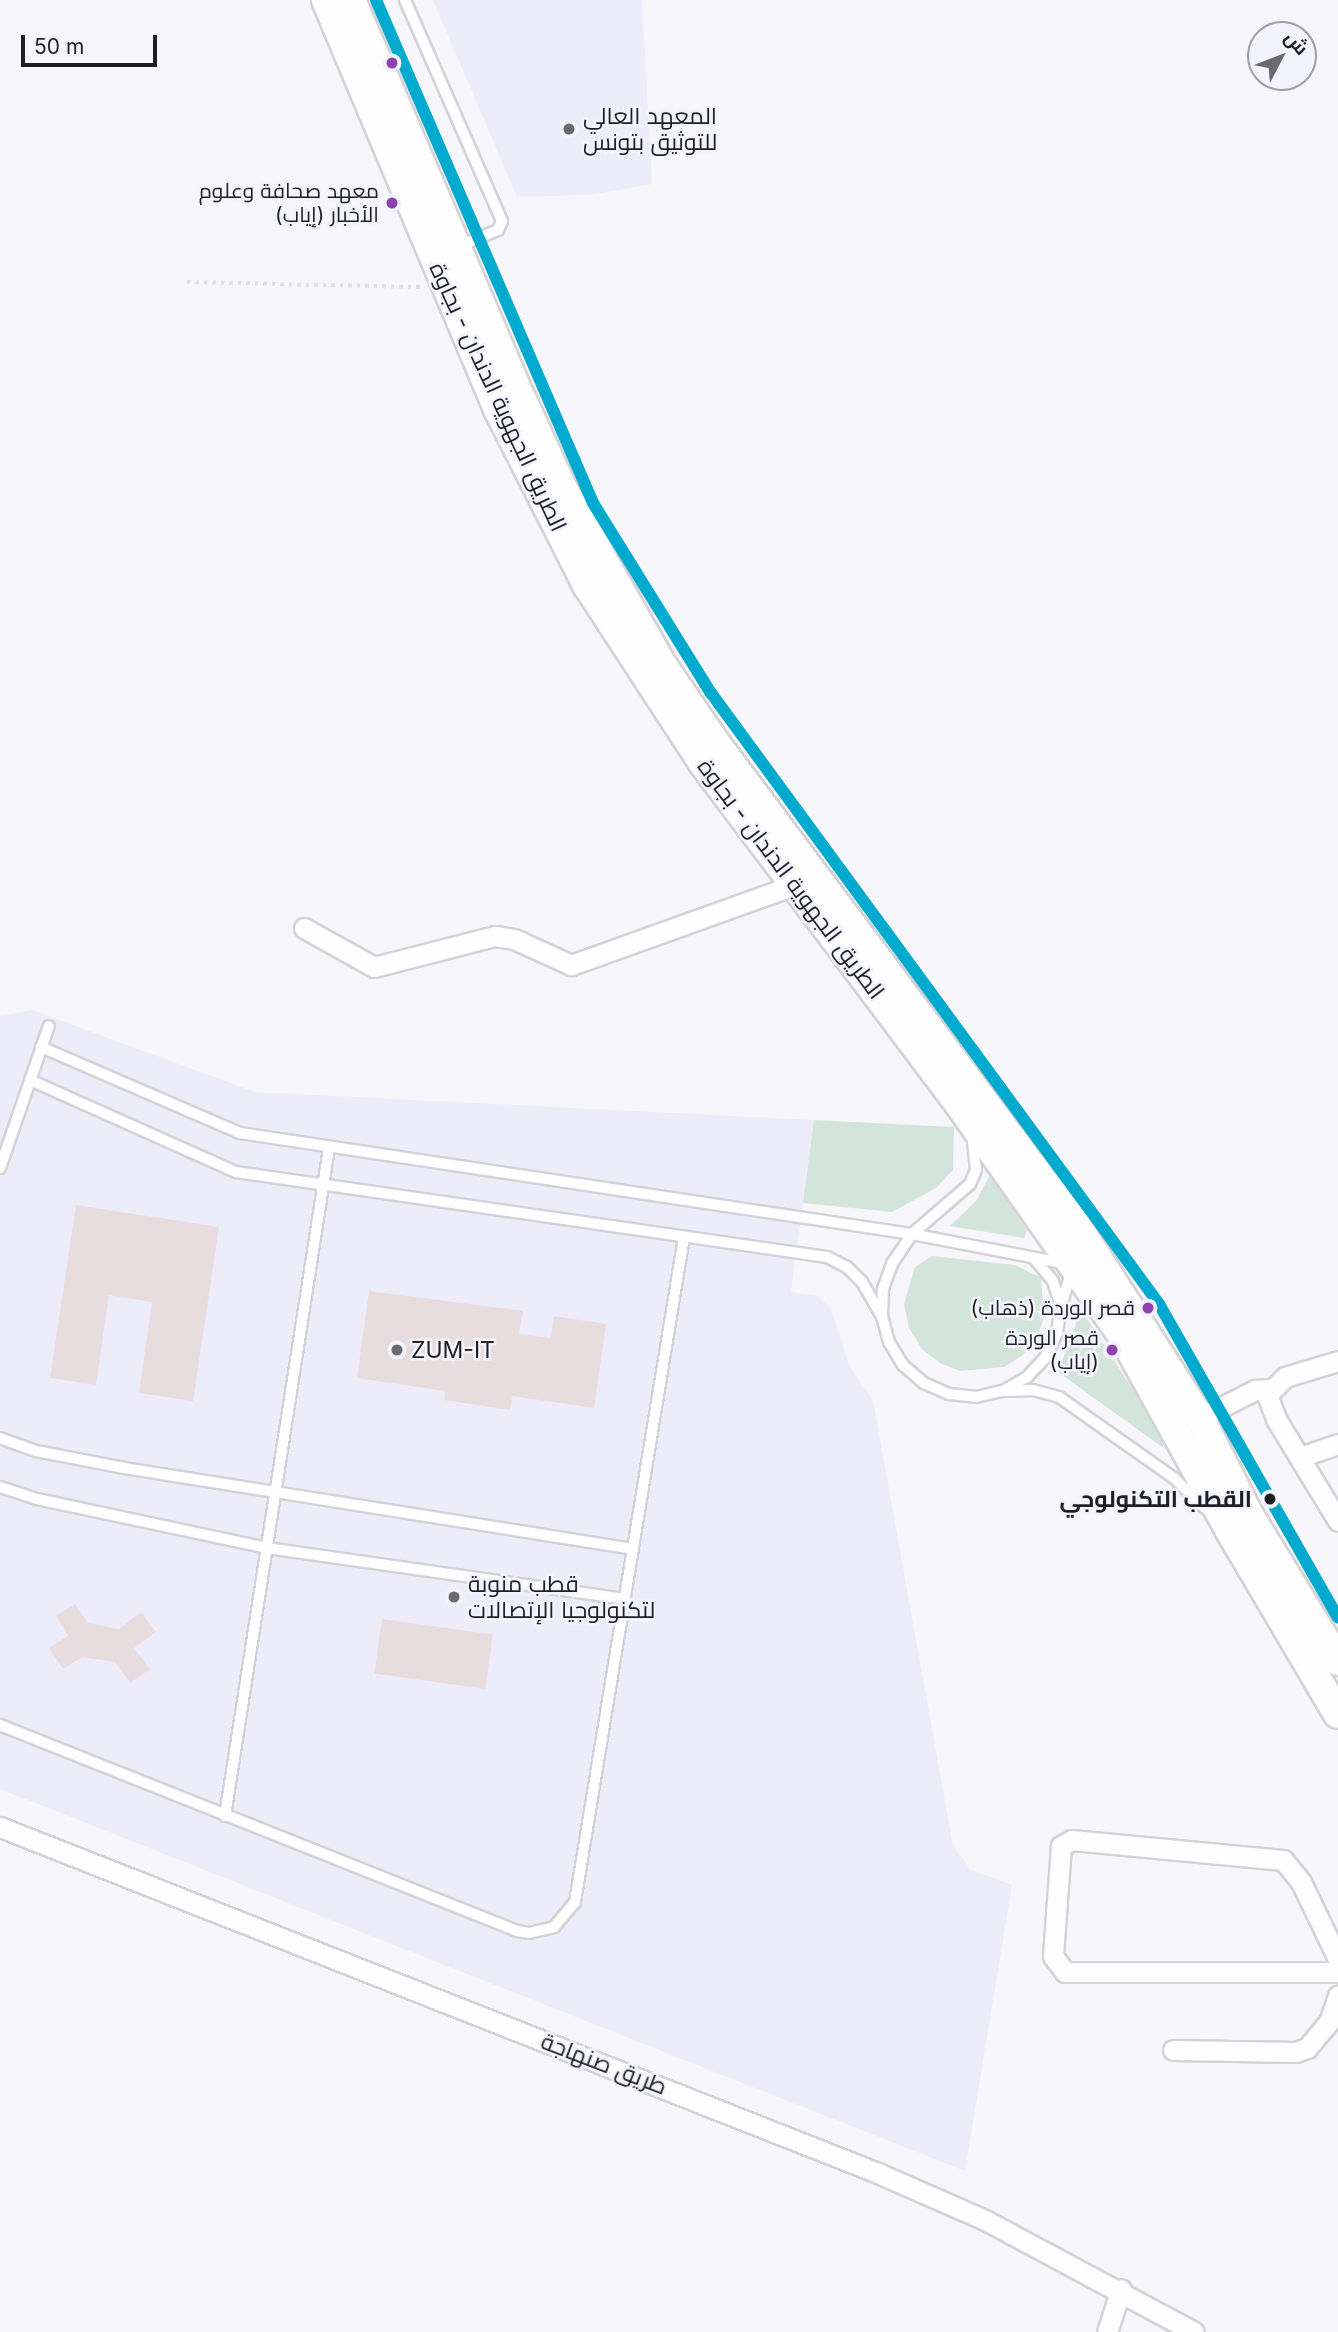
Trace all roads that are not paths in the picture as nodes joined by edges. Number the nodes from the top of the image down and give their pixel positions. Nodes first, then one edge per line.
1 (326, 0) edge
2 (351, 0) edge
3 (405, 0) edge
4 (442, 234) junction
5 (795, 885) junction
6 (304, 928) dead end
7 (49, 1026) dead end
8 (41, 1047) junction
9 (30, 1080) junction
10 (964, 1111) junction
11 (329, 1147) junction
12 (0, 1168) edge
13 (324, 1185) junction
14 (1077, 1226) junction
15 (912, 1234) junction
16 (684, 1237) junction
17 (1034, 1258) junction
18 (1074, 1264) junction
19 (1121, 1294) junction
20 (1061, 1306) junction
21 (882, 1316) junction
22 (1338, 1361) edge
23 (1269, 1389) junction
24 (1003, 1391) junction
25 (1188, 1424) junction
26 (0, 1438) edge
27 (1338, 1444) edge
28 (1300, 1457) junction
29 (0, 1487) edge
30 (276, 1494) junction
31 (1338, 1521) edge
32 (1230, 1531) junction
33 (267, 1548) junction
34 (633, 1549) junction
35 (625, 1599) junction
36 (1338, 1661) edge
37 (1335, 1707) edge
38 (0, 1725) edge
39 (225, 1816) junction
40 (0, 1827) edge
41 (1338, 1959) edge
42 (1338, 1972) edge
43 (1338, 1996) edge
44 (1173, 2050) dead end
45 (1122, 2289) junction
46 (1107, 2332) edge
47 (1194, 2332) edge

1 - 4 main road, الطريق الجهوية الدندان - بجاوة
2 - 4 main road, الطريق الجهوية الدندان - بجاوة
3 - 4 lane
4 - 5 main road, الطريق الجهوية الدندان - بجاوة
4 - 14 main road, الطريق الجهوية الدندان - بجاوة
5 - 6 street
5 - 10 main road, الطريق الجهوية الدندان - بجاوة
7 - 8 lane
8 - 9 lane
8 - 11 lane
9 - 12 lane
9 - 13 lane
10 - 15 lane
10 - 18 main road, الطريق الجهوية الدندان - بجاوة
11 - 13 lane
11 - 15 lane
13 - 16 lane
13 - 30 lane
14 - 18 lane
14 - 19 main road, الطريق الجهوية الدندان - بجاوة
15 - 17 lane
15 - 21 lane
16 - 21 lane
16 - 34 lane
17 - 18 lane
17 - 20 lane
18 - 19 lane
18 - 20 lane
18 - 25 main road, الطريق الجهوية الدندان - بجاوة
19 - 25 main road, الطريق الجهوية الدندان - بجاوة
20 - 24 lane
21 - 24 lane
22 - 23 street
23 - 25 street
23 - 28 street
24 - 32 lane
25 - 32 main road, الطريق الجهوية الدندان - بجاوة
25 - 36 main road, الطريق الجهوية الدندان - بجاوة
26 - 30 lane
27 - 28 street
28 - 31 street
29 - 33 lane
30 - 33 lane
30 - 34 lane
32 - 37 main road, الطريق الجهوية الدندان - بجاوة
33 - 35 lane
33 - 39 lane
34 - 35 lane
35 - 39 lane
38 - 39 lane
40 - 45 street, طريق صنهاجة
41 - 42 street
43 - 44 street
45 - 46 street
45 - 47 street, طريق صنهاجة

